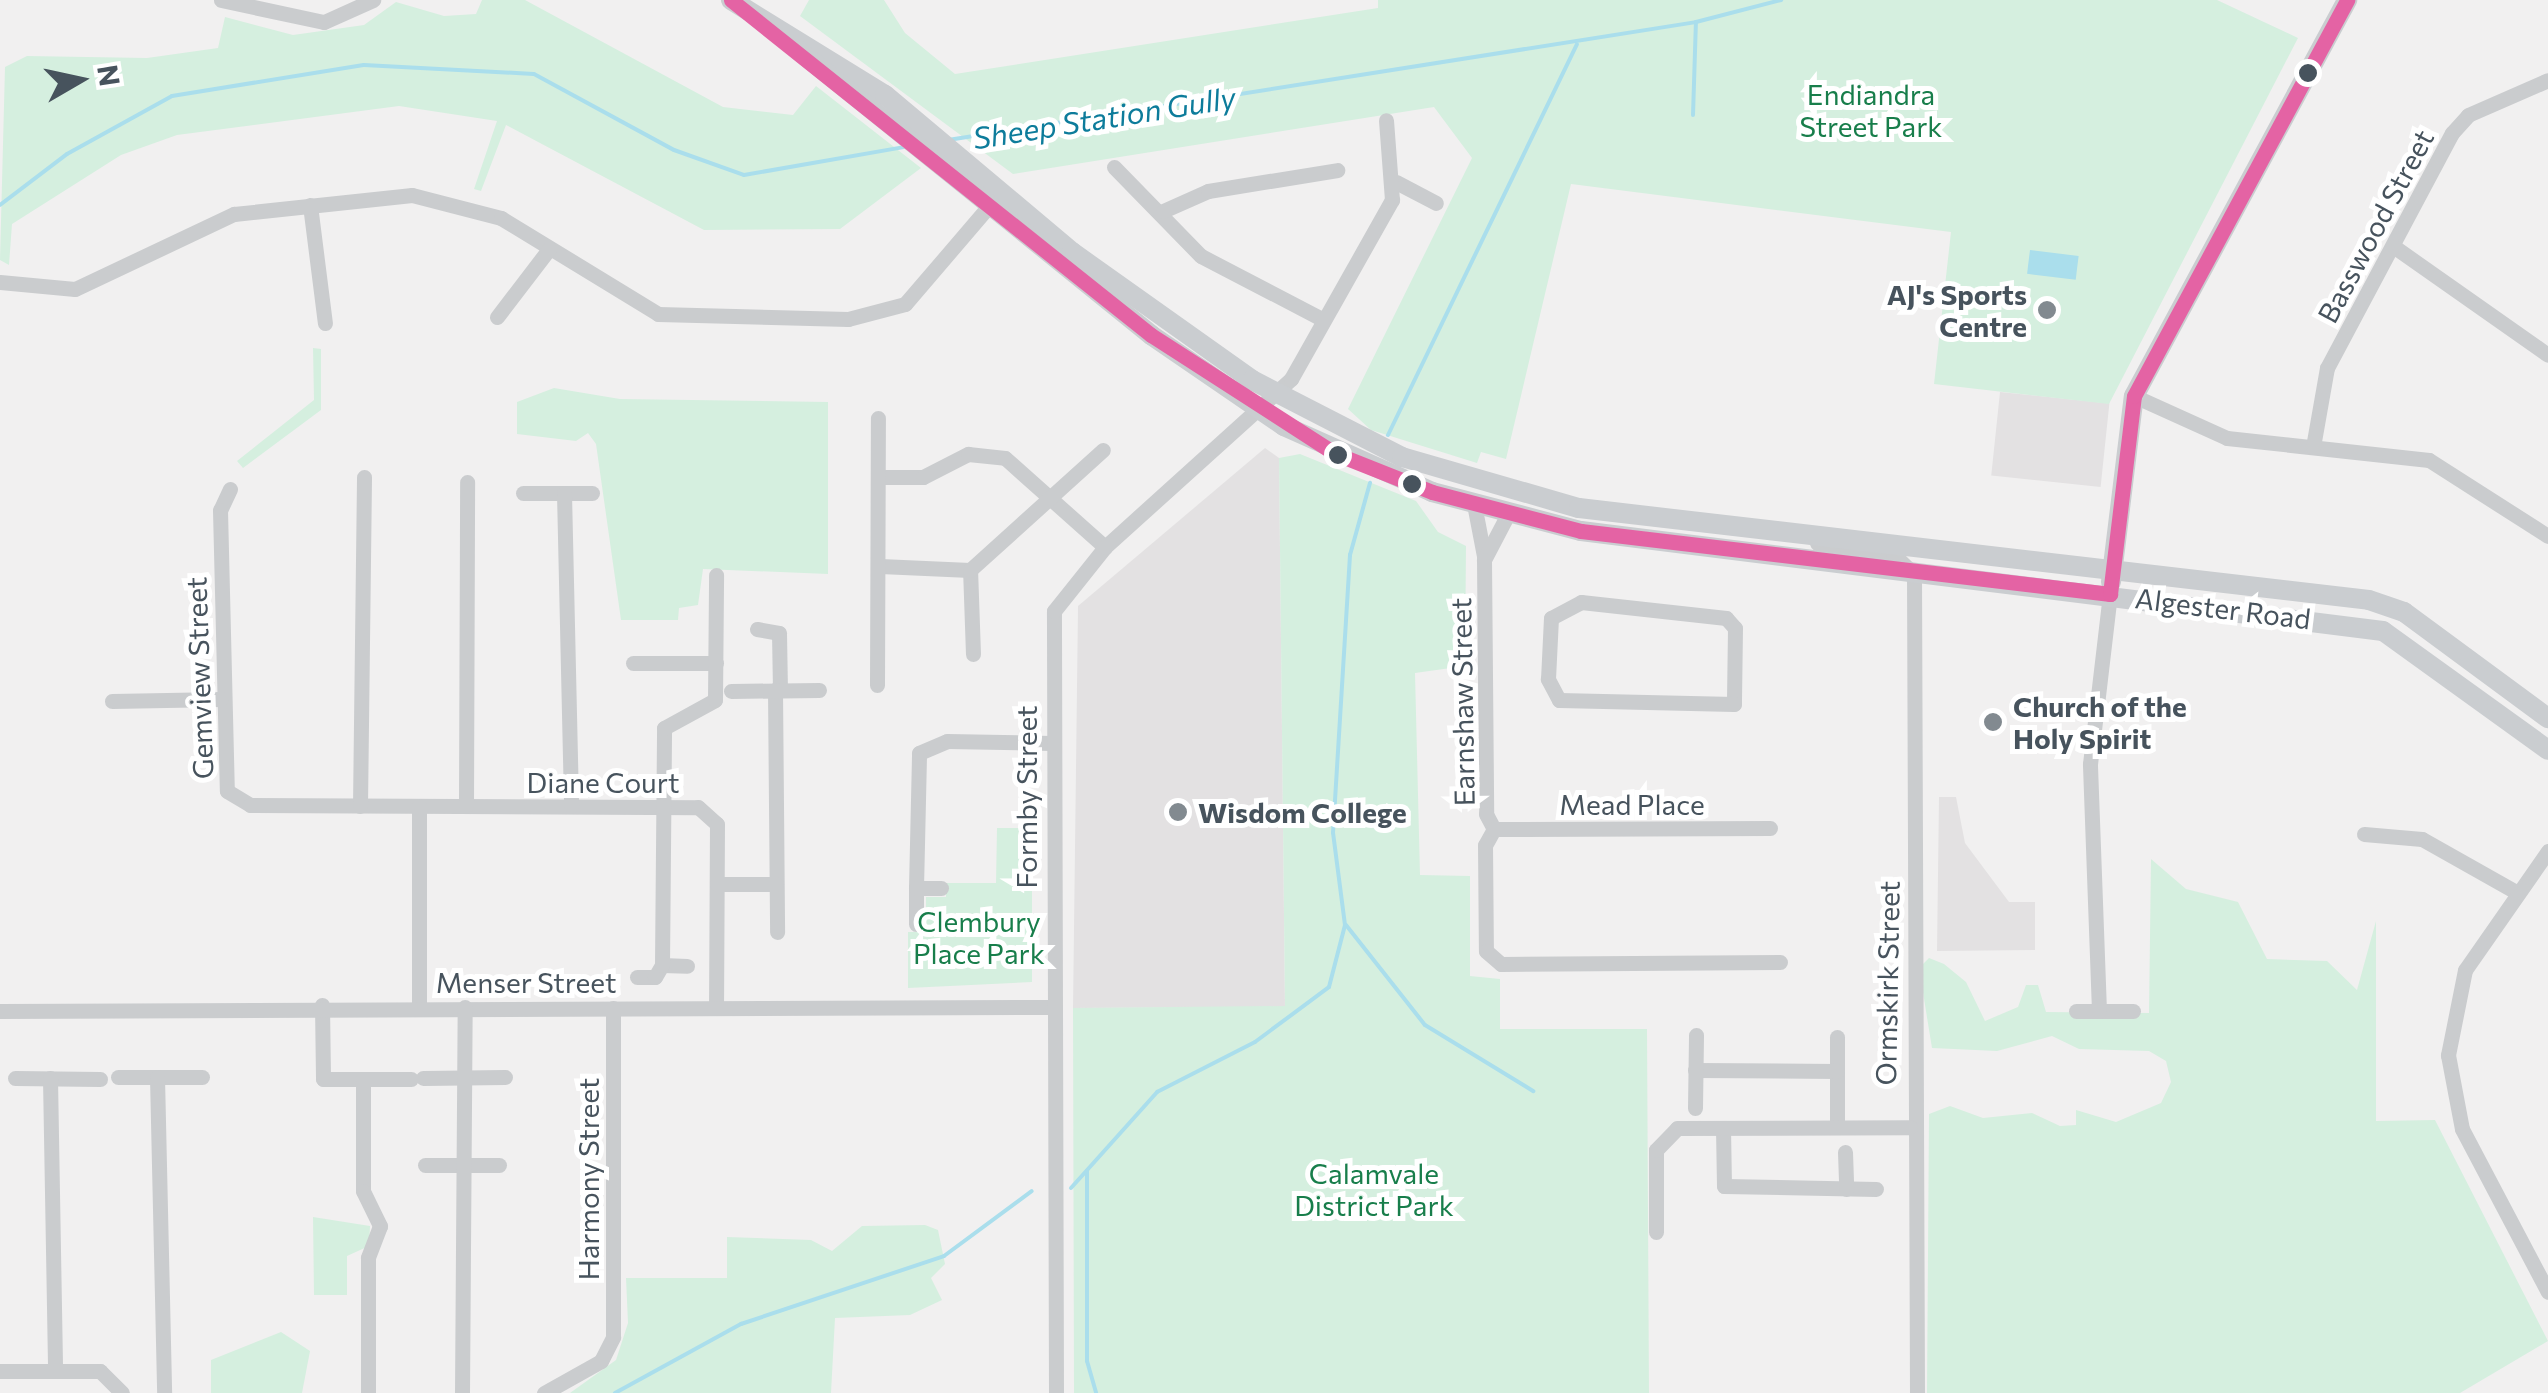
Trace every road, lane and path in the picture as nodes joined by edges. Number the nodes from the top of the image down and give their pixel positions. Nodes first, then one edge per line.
1 (221, 0) edge
2 (373, 0) edge
3 (731, 0) edge
4 (2347, 0) edge
5 (762, 20) junction
6 (2548, 80) edge
7 (1386, 120) dead end
8 (948, 159) junction
9 (1114, 167) dead end
10 (1337, 170) dead end
11 (1396, 182) junction
12 (994, 199) junction
13 (1436, 203) dead end
14 (310, 205) junction
15 (1163, 211) junction
16 (2393, 246) junction
17 (549, 248) junction
18 (0, 282) edge
19 (497, 317) dead end
20 (1322, 319) junction
21 (324, 323) dead end
22 (2548, 354) edge
23 (1276, 395) junction
24 (2134, 396) junction
25 (1260, 410) junction
26 (878, 418) dead end
27 (2314, 447) junction
28 (1103, 450) dead end
29 (364, 477) dead end
30 (882, 477) junction
31 (467, 482) dead end
32 (230, 489) dead end
33 (523, 493) dead end
34 (564, 493) junction
35 (592, 493) dead end
36 (1051, 494) junction
37 (1474, 504) junction
38 (1508, 514) junction
39 (1767, 528) junction
40 (2548, 536) edge
41 (1105, 547) junction
42 (1956, 551) junction
43 (1484, 560) junction
44 (880, 566) junction
45 (970, 570) junction
46 (2112, 570) junction
47 (1914, 574) junction
48 (716, 575) dead end
49 (2110, 594) junction
50 (757, 629) dead end
51 (974, 654) dead end
52 (633, 663) dead end
53 (716, 663) junction
54 (1548, 679) joint
55 (877, 685) dead end
56 (731, 690) dead end
57 (777, 690) junction
58 (819, 690) dead end
59 (221, 699) junction
60 (112, 701) dead end
61 (2548, 718) edge
62 (1052, 743) junction
63 (2548, 750) edge
64 (360, 806) junction
65 (419, 806) junction
66 (466, 806) junction
67 (571, 806) junction
68 (662, 806) junction
69 (1770, 828) dead end
70 (1494, 829) junction
71 (2364, 834) dead end
72 (2548, 851) edge
73 (717, 884) junction
74 (776, 884) junction
75 (916, 888) junction
76 (941, 888) dead end
77 (2518, 893) junction
78 (916, 924) dead end
79 (777, 932) dead end
80 (1780, 962) dead end
81 (662, 966) junction
82 (688, 966) dead end
83 (637, 978) dead end
84 (322, 1005) junction
85 (419, 1007) junction
86 (465, 1007) junction
87 (716, 1007) junction
88 (613, 1008) junction
89 (1051, 1008) junction
90 (0, 1011) edge
91 (2098, 1011) junction
92 (2133, 1011) dead end
93 (2076, 1012) dead end
94 (1696, 1035) dead end
95 (1837, 1037) dead end
96 (1696, 1070) junction
97 (1837, 1071) junction
98 (118, 1077) dead end
99 (158, 1077) junction
100 (202, 1077) dead end
101 (15, 1078) dead end
102 (50, 1078) junction
103 (100, 1078) dead end
104 (506, 1078) dead end
105 (364, 1079) junction
106 (466, 1079) junction
107 (1695, 1108) dead end
108 (1724, 1128) junction
109 (1837, 1128) junction
110 (1910, 1128) junction
111 (1845, 1152) dead end
112 (425, 1164) dead end
113 (466, 1165) junction
114 (499, 1165) dead end
115 (1846, 1189) junction
116 (1876, 1189) dead end
117 (1656, 1232) dead end
118 (2548, 1292) edge
119 (4, 1371) edge
120 (55, 1371) junction
121 (122, 1393) edge
122 (164, 1393) edge
123 (368, 1393) edge
124 (462, 1393) edge
125 (544, 1393) edge
126 (1056, 1393) edge
127 (1917, 1393) edge

1 - 2 street
3 - 5 main road, Algester Road
4 - 24 main road
5 - 8 main road, Algester Road
5 - 8 main road, Algester Road
6 - 16 street, Basswood Street
7 - 11 street
8 - 12 main road, Algester Road
9 - 15 street
10 - 15 street
11 - 13 street
11 - 20 street, Formby Street
12 - 17 street
12 - 23 main road, Algester Road
12 - 25 main road, Algester Road
14 - 17 street
14 - 18 street
14 - 21 street
15 - 20 street
16 - 22 street
16 - 27 street, Basswood Street
17 - 19 street
20 - 23 street, Formby Street
23 - 25 street, Formby Street
23 - 39 main road, Algester Road
24 - 27 street
24 - 46 main road
25 - 37 main road, Algester Road
25 - 41 street, Formby Street
26 - 30 street
27 - 40 street
28 - 36 street
29 - 64 street
30 - 36 street
30 - 44 street
31 - 66 street
32 - 59 street, Gemview Street
33 - 34 street
34 - 35 street
34 - 67 street
36 - 41 street
36 - 45 street
37 - 38 main road, Algester Road
37 - 43 street
38 - 43 street, Earnshaw Street
38 - 47 main road, Algester Road
39 - 42 main road, Algester Road
39 - 47 street
41 - 62 street, Formby Street
42 - 46 main road, Algester Road
42 - 47 street
43 - 70 street, Earnshaw Street
44 - 45 street
44 - 55 street
45 - 51 street
46 - 49 main road
46 - 61 main road, Algester Road
47 - 49 main road, Algester Road
47 - 110 street, Ormskirk Street
48 - 53 street
49 - 63 main road, Algester Road
49 - 91 street
50 - 57 street
52 - 53 street
53 - 68 street
54 - 54 street
56 - 57 street
57 - 58 street
57 - 74 street
59 - 60 street
59 - 64 street, Gemview Street
62 - 75 street
62 - 89 street, Formby Street
64 - 65 street, Gemview Street
65 - 66 street, Diane Court
65 - 85 street
66 - 67 street, Diane Court
67 - 68 street, Diane Court
68 - 73 street, Diane Court
68 - 81 street
69 - 70 street, Mead Place
70 - 80 street, Earnshaw Street
71 - 77 street
72 - 77 street
73 - 74 street
73 - 87 street, Diane Court
74 - 79 street
75 - 76 street
75 - 78 street
77 - 118 street
81 - 82 street
81 - 83 street
84 - 85 street, Menser Street
84 - 90 street, Menser Street
84 - 105 street
85 - 86 street, Menser Street
86 - 88 street, Menser Street
86 - 106 street
87 - 88 street, Menser Street
87 - 89 street, Menser Street
88 - 125 street, Harmony Street
89 - 126 street, Formby Street
91 - 92 street
91 - 93 street
94 - 96 street
95 - 97 street
96 - 97 street
96 - 107 street
97 - 109 street
98 - 99 street
99 - 100 street
99 - 122 street
101 - 102 street
102 - 103 street
102 - 120 street
104 - 106 street
105 - 106 street
105 - 123 street
106 - 113 street
108 - 109 street
108 - 115 street
108 - 117 street
109 - 110 street
110 - 127 street, Ormskirk Street
111 - 115 street
112 - 113 street
113 - 114 street
113 - 124 street
115 - 116 street
119 - 120 street
120 - 121 street

